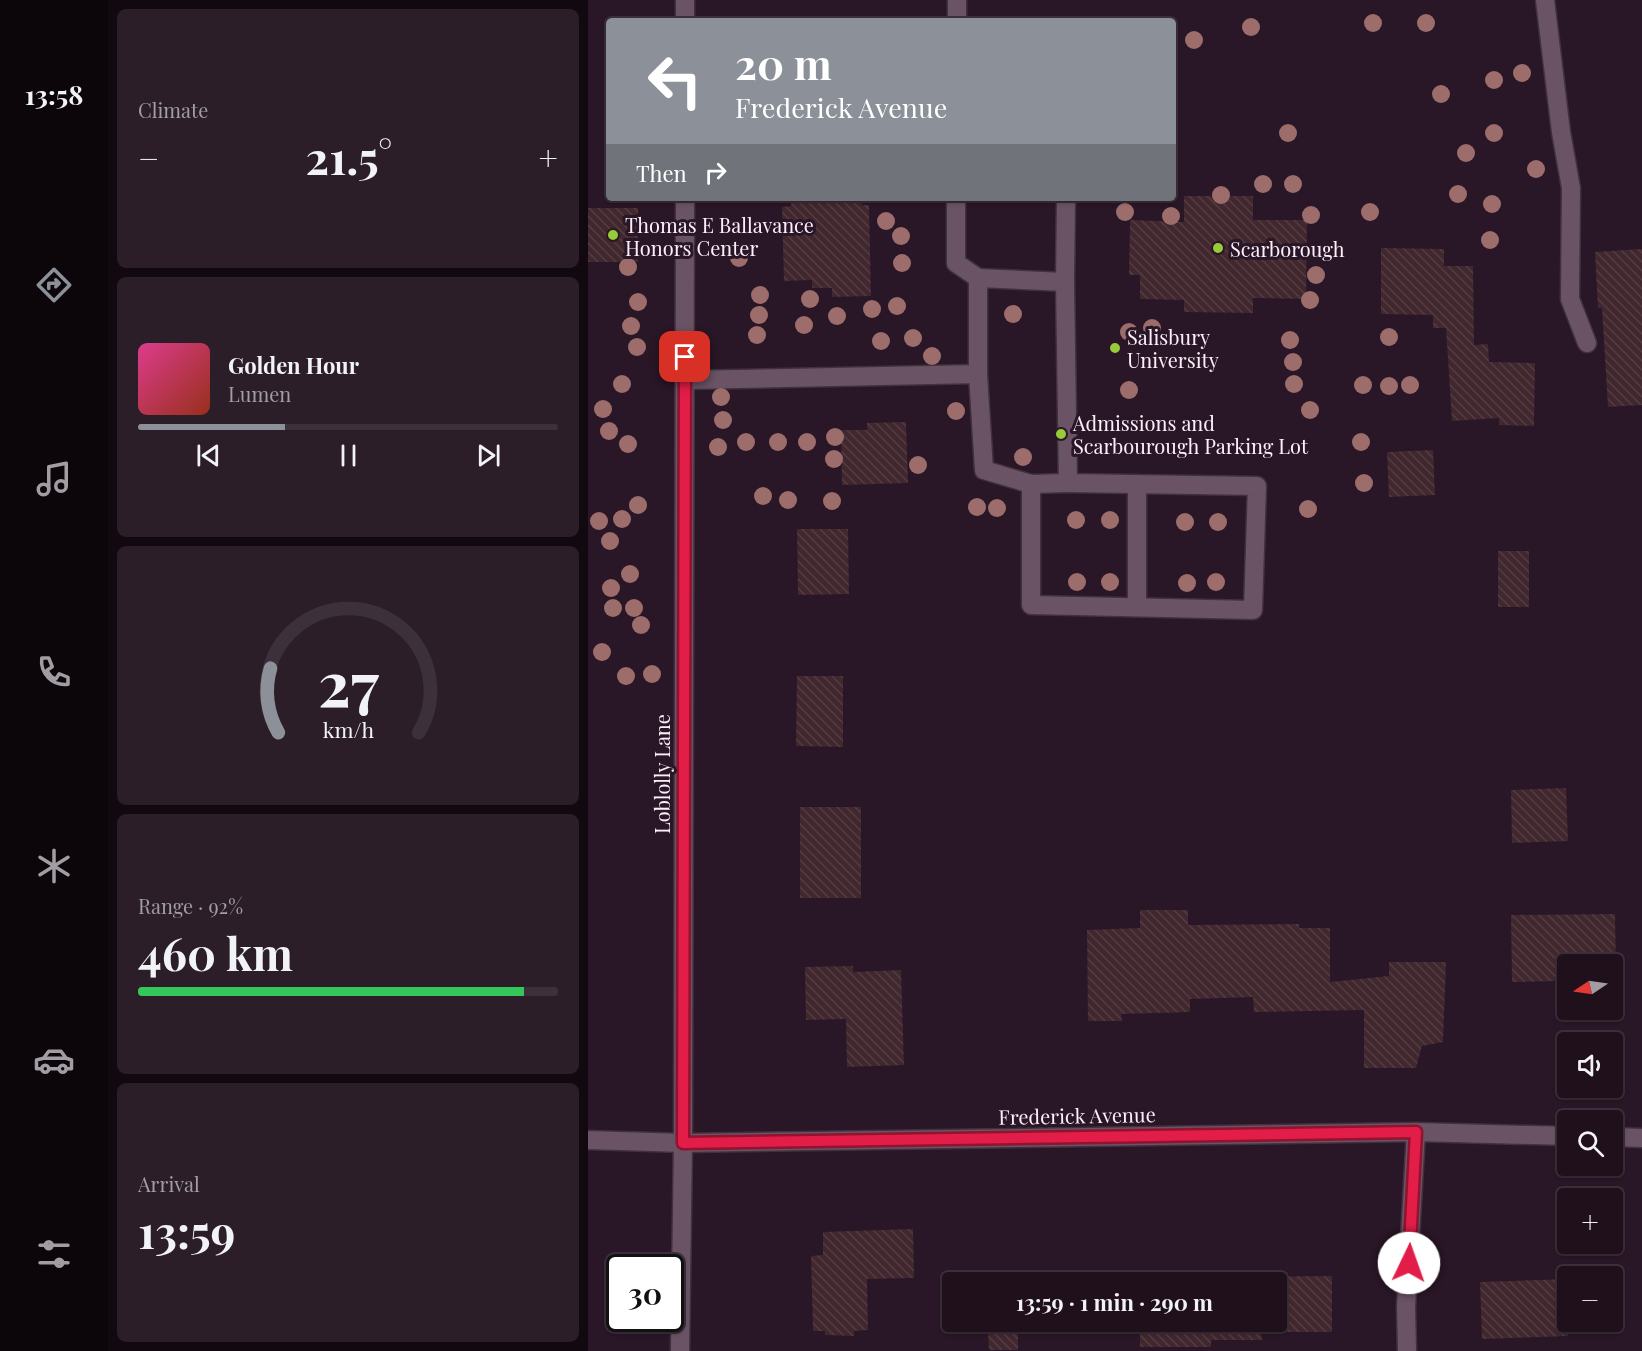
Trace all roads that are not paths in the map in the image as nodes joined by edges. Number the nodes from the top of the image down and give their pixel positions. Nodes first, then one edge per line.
1 (685, 0) edge
2 (957, 0) edge
3 (1545, 0) edge
4 (685, 18) edge
5 (957, 18) edge
6 (685, 201) edge
7 (956, 201) edge
8 (1066, 201) edge
9 (978, 278) junction
10 (1065, 282) junction
11 (1587, 343) dead end
12 (978, 374) junction
13 (685, 380) junction
14 (1068, 483) junction
15 (1031, 484) junction
16 (1137, 484) junction
17 (1137, 608) junction
18 (1416, 1132) junction
19 (1557, 1136) edge
20 (1623, 1137) edge
21 (1642, 1138) edge
22 (588, 1140) edge
23 (683, 1143) junction
24 (680, 1351) edge
25 (1407, 1351) edge

1 - 4 street
2 - 5 street
3 - 11 street
6 - 13 street, Loblolly Lane
7 - 9 street
8 - 10 street
9 - 10 street
9 - 12 street
10 - 14 street
12 - 13 street
12 - 15 street
13 - 23 street, Loblolly Lane
14 - 15 street
14 - 16 street
15 - 17 street
16 - 17 street
16 - 17 street
18 - 19 street, Frederick Avenue
18 - 23 street, Frederick Avenue
18 - 25 street
20 - 21 street
22 - 23 street, Frederick Avenue
23 - 24 street, Loblolly Lane

